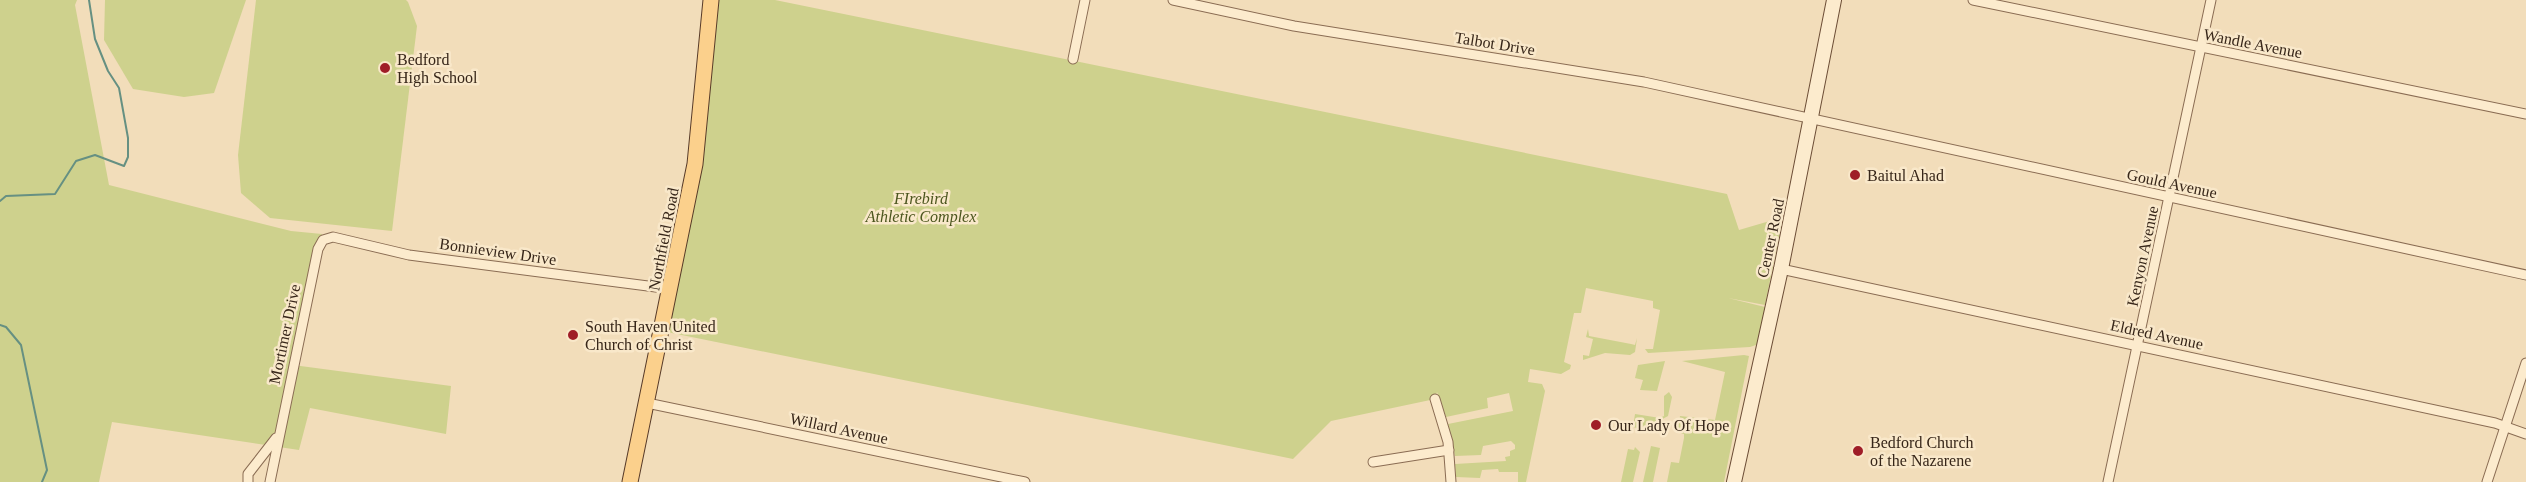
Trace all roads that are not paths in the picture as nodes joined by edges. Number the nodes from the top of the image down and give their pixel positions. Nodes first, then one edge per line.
1 (711, 0) edge
2 (1085, 0) edge
3 (1173, 0) edge
4 (1834, 0) edge
5 (1973, 0) edge
6 (2211, 0) edge
7 (2201, 48) junction
8 (1073, 59) dead end
9 (2526, 114) edge
10 (1811, 120) junction
11 (2169, 198) junction
12 (323, 240) joint
13 (1780, 269) junction
14 (2526, 275) edge
15 (671, 289) junction
16 (2138, 346) junction
17 (2526, 363) edge
18 (1435, 399) dead end
19 (647, 403) junction
20 (2504, 425) junction
21 (2526, 434) edge
22 (278, 436) junction
23 (1449, 450) junction
24 (1373, 462) dead end
25 (248, 482) edge
26 (270, 482) edge
27 (630, 482) edge
28 (1024, 482) edge
29 (1452, 482) edge
30 (1734, 482) edge
31 (2108, 482) edge
32 (2487, 482) edge

1 - 15 main road, Northfield Road
2 - 8 street
3 - 10 street, Talbot Drive
4 - 10 main road, Center Road
5 - 7 street, Wandle Avenue
6 - 7 street, Kenyon Avenue
7 - 9 street, Wandle Avenue
7 - 11 street, Kenyon Avenue
10 - 11 street, Gould Avenue
10 - 13 main road, Center Road
11 - 14 street, Gould Avenue
11 - 16 street, Kenyon Avenue
12 - 15 street, Bonnieview Drive
12 - 22 street, Mortimer Drive
13 - 16 street, Eldred Avenue
13 - 30 main road, Center Road
15 - 19 main road, Northfield Road
16 - 20 street, Eldred Avenue
16 - 31 street, Kenyon Avenue
17 - 20 street
18 - 23 street
19 - 27 main road, Northfield Road
19 - 28 street, Willard Avenue
20 - 21 street, Eldred Avenue
20 - 32 street
22 - 25 street, Mortimer Drive
22 - 26 street, Mortimer Drive
23 - 24 street
23 - 29 street

